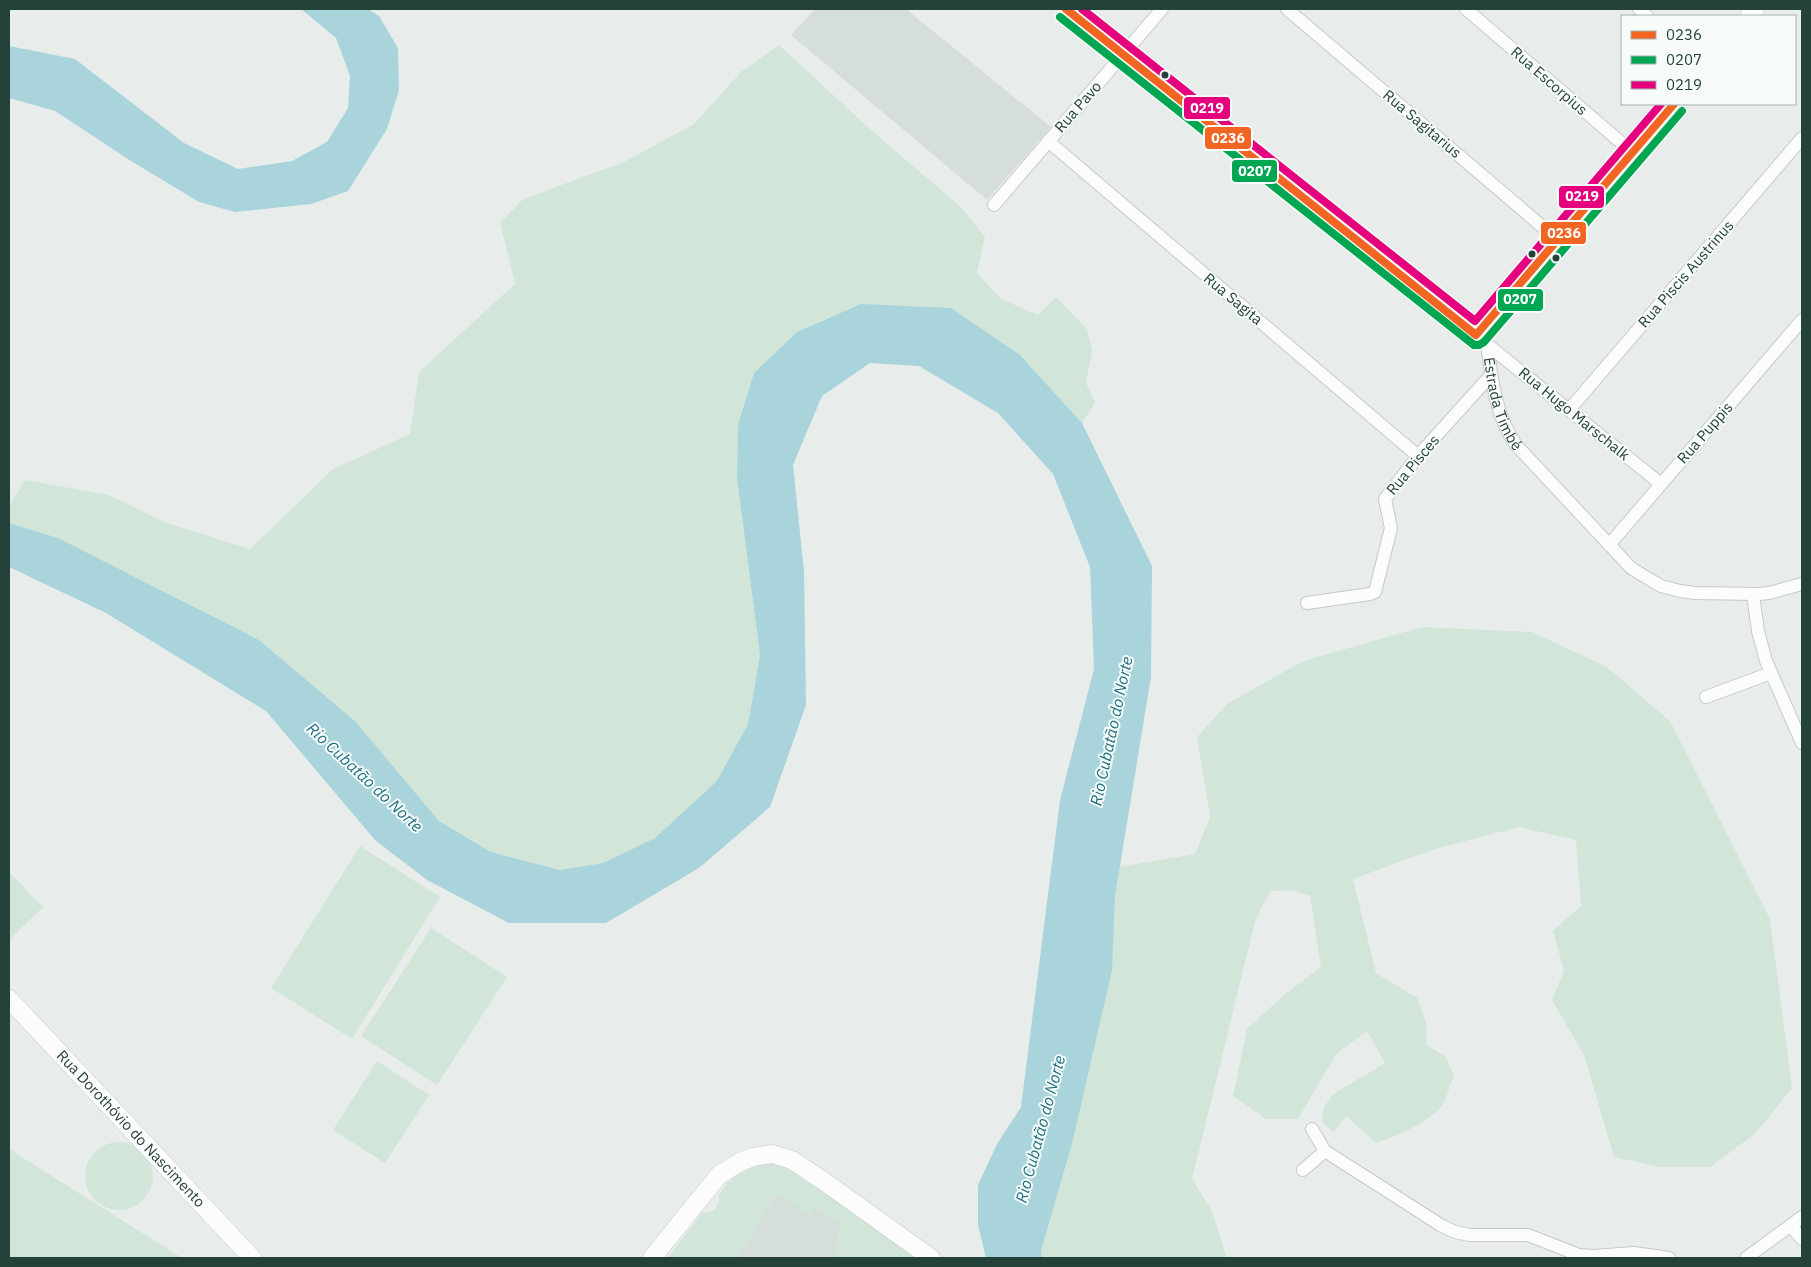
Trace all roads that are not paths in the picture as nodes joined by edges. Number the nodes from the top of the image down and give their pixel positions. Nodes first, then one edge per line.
1 (1066, 9) edge
2 (1162, 9) edge
3 (1287, 9) edge
4 (1466, 9) edge
5 (1123, 54) junction
6 (1673, 105) edge
7 (1802, 138) edge
8 (1048, 142) junction
9 (1632, 152) junction
10 (994, 205) dead end
11 (1558, 240) junction
12 (1802, 320) edge
13 (1481, 340) junction
14 (1491, 375) junction
15 (1569, 410) junction
16 (1418, 456) junction
17 (1661, 484) junction
18 (1609, 545) junction
19 (1802, 584) edge
20 (1753, 594) junction
21 (1306, 603) dead end
22 (1771, 673) junction
23 (1706, 696) dead end
24 (1802, 743) edge
25 (9, 999) edge
26 (1312, 1129) dead end
27 (1325, 1151) junction
28 (1303, 1170) dead end
29 (1802, 1217) edge
30 (1791, 1226) junction
31 (1802, 1238) edge
32 (252, 1258) edge
33 (652, 1258) edge
34 (931, 1258) edge
35 (1669, 1258) edge
36 (1746, 1258) edge

1 - 5 street
2 - 5 street, Rua Pavo
3 - 11 street, Rua Sagitarius
4 - 9 street, Rua Escorpius
5 - 8 street, Rua Pavo
5 - 13 street
6 - 9 street
7 - 15 street, Rua Piscis Austrinus
8 - 10 street, Rua Pavo
8 - 16 street, Rua Sagita
9 - 11 street
11 - 13 street
12 - 17 street, Rua Puppis
13 - 14 street, Estrada Timbé
13 - 15 street, Rua Hugo Marschalk
14 - 16 street, Rua Pisces
14 - 18 street, Estrada Timbé
15 - 17 street, Rua Hugo Marschalk
16 - 21 street, Rua Pisces
17 - 18 street, Rua Puppis
18 - 20 street, Estrada Timbé
19 - 20 street, Estrada Timbé
20 - 22 street
22 - 23 street
22 - 24 street
25 - 32 street, Rua Dorothóvio do Nascimento
26 - 27 street
27 - 28 street
27 - 35 street
29 - 30 street
30 - 31 street
30 - 36 street
33 - 34 street

